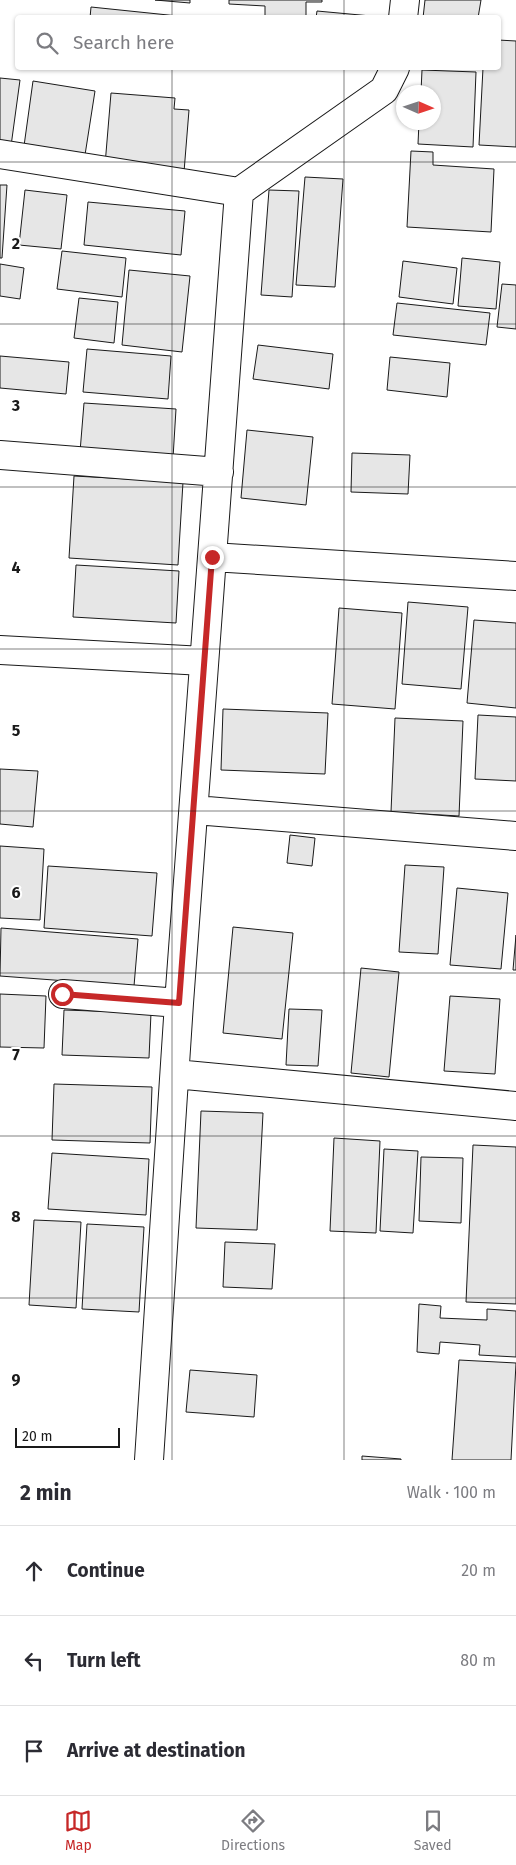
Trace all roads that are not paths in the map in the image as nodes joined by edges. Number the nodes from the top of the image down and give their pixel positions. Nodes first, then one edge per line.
1 (405, 0) edge
2 (403, 15) edge
3 (394, 70) edge
4 (0, 154) edge
5 (239, 192) junction
6 (0, 455) edge
7 (219, 472) junction
8 (212, 557) junction
9 (516, 576) edge
10 (0, 650) edge
11 (204, 661) junction
12 (195, 810) junction
13 (516, 836) edge
14 (62, 994) dead end
15 (179, 1003) junction
16 (175, 1074) junction
17 (516, 1106) edge
18 (150, 1460) edge

1 - 2 street
3 - 5 street
4 - 5 street
5 - 7 street
6 - 7 street
7 - 8 street
8 - 9 street
8 - 11 street
10 - 11 street
11 - 12 street
12 - 13 street
12 - 15 street
14 - 15 street
15 - 16 street
16 - 17 street
16 - 18 street

